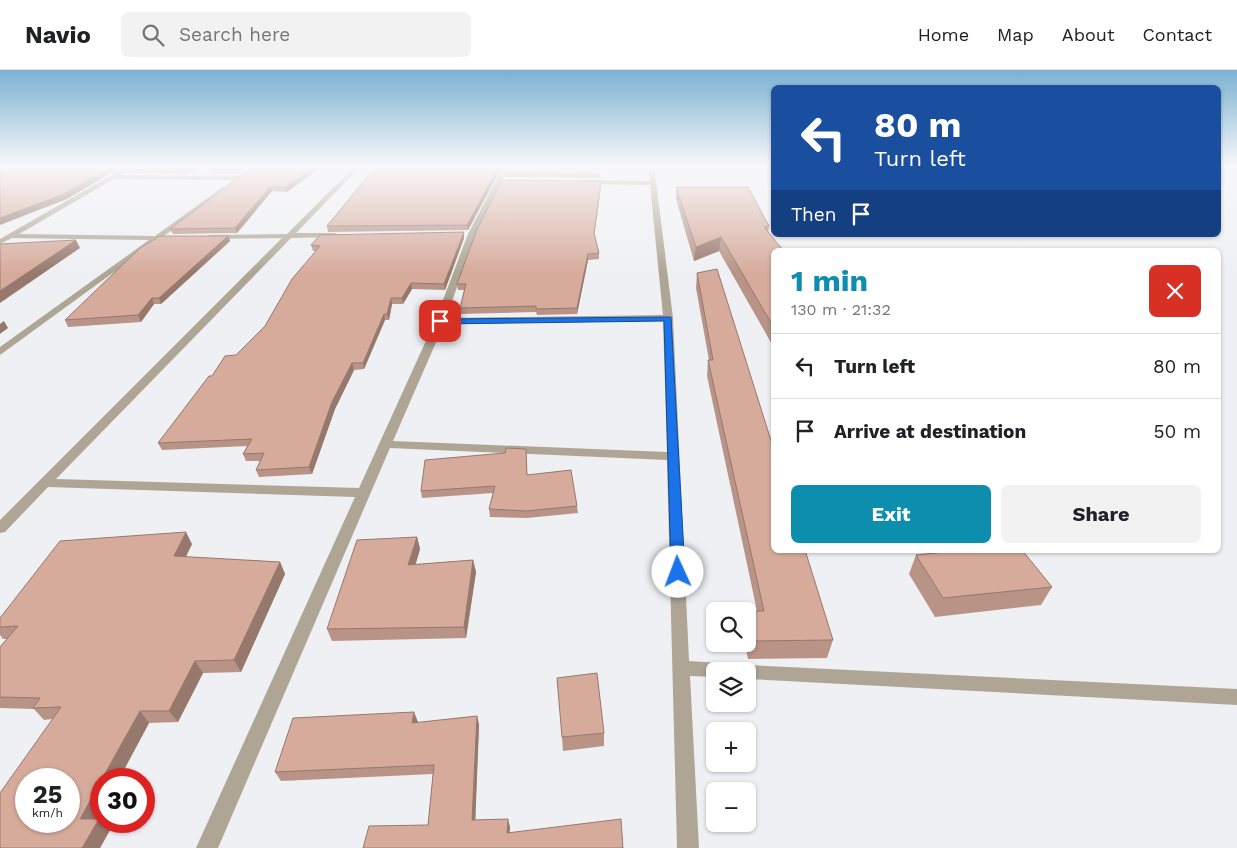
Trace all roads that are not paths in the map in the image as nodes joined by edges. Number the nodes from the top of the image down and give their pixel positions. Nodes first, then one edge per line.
1 (71, 201) edge
2 (206, 201) edge
3 (322, 201) edge
4 (490, 201) edge
5 (656, 201) edge
6 (287, 235) junction
7 (346, 235) edge
8 (11, 236) junction
9 (202, 237) edge
10 (154, 238) junction
11 (183, 238) edge
12 (0, 242) edge
13 (668, 318) junction
14 (440, 321) junction
15 (0, 352) edge
16 (385, 444) junction
17 (674, 456) junction
18 (44, 482) junction
19 (364, 494) junction
20 (1, 526) edge
21 (681, 668) junction
22 (706, 669) edge
23 (756, 672) edge
24 (1237, 697) edge
25 (207, 848) edge
26 (688, 848) edge

1 - 8 street
2 - 10 street
3 - 6 street
4 - 14 street
5 - 13 street
6 - 7 street
6 - 9 street
6 - 18 street
8 - 10 street
8 - 12 street
10 - 11 street
10 - 15 street
13 - 14 street
13 - 17 street
14 - 16 street
16 - 17 street
16 - 19 street
17 - 21 street
18 - 19 street
18 - 20 street
19 - 25 street
21 - 22 street
21 - 26 street
23 - 24 street

